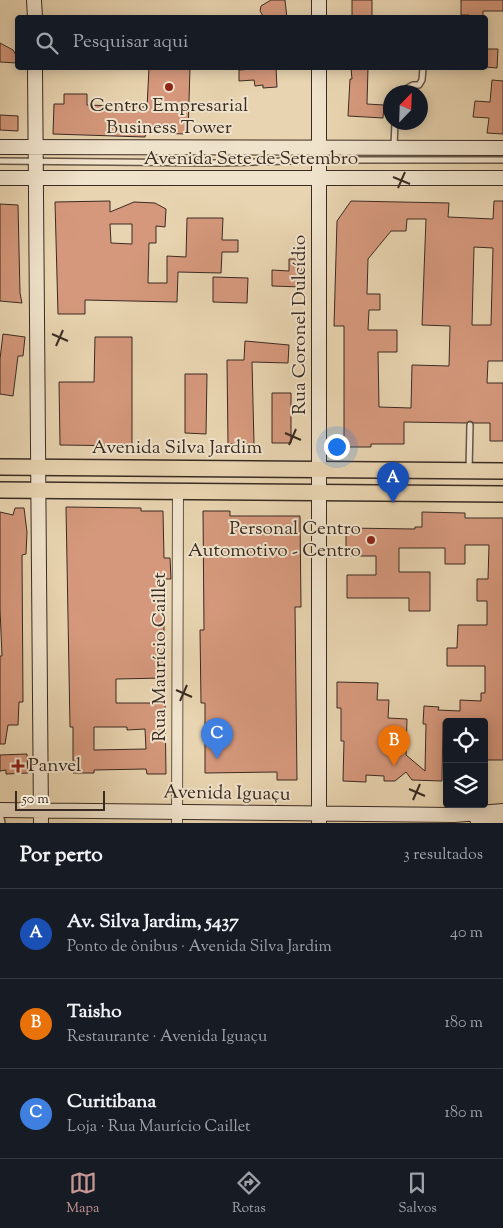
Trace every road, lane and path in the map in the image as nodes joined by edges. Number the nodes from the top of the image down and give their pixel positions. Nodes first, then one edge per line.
1 (34, 0) edge
2 (319, 0) edge
3 (34, 15) edge
4 (319, 15) edge
5 (35, 70) edge
6 (319, 70) edge
7 (422, 70) edge
8 (419, 85) edge
9 (395, 130) edge
10 (394, 146) junction
11 (0, 147) edge
12 (36, 147) junction
13 (503, 148) edge
14 (319, 153) junction
15 (503, 160) edge
16 (0, 161) edge
17 (36, 162) junction
18 (0, 178) edge
19 (36, 178) junction
20 (319, 178) junction
21 (503, 178) edge
22 (470, 425) dead end
23 (0, 467) edge
24 (38, 467) junction
25 (232, 469) junction
26 (319, 469) junction
27 (469, 470) junction
28 (503, 471) edge
29 (0, 490) edge
30 (38, 490) junction
31 (178, 492) junction
32 (203, 492) junction
33 (319, 493) junction
34 (503, 494) edge
35 (0, 811) edge
36 (503, 811) edge
37 (454, 815) junction
38 (41, 817) edge
39 (177, 817) edge
40 (319, 818) edge
41 (2, 823) edge
42 (503, 823) edge

1 - 3 main road
2 - 4 main road
5 - 12 main road
6 - 14 main road, Rua Coronel Dulcídio
7 - 8 lane
9 - 10 lane
10 - 13 main road, Avenida Sete de Setembro
10 - 14 main road, Avenida Sete de Setembro
11 - 12 main road, Avenida Sete de Setembro
12 - 14 main road, Avenida Sete de Setembro
12 - 17 main road
14 - 15 lane
14 - 17 lane
14 - 20 main road, Rua Coronel Dulcídio
16 - 17 lane
17 - 19 main road
18 - 19 main road, Avenida Sete de Setembro
19 - 20 main road, Avenida Sete de Setembro
19 - 24 main road
20 - 21 main road, Avenida Sete de Setembro
20 - 26 main road, Rua Coronel Dulcídio
22 - 27 lane
23 - 24 main road, Avenida Silva Jardim
24 - 25 main road, Avenida Silva Jardim
24 - 30 main road
25 - 26 main road, Avenida Silva Jardim
25 - 32 main road
26 - 27 main road, Avenida Silva Jardim
26 - 33 main road, Rua Coronel Dulcídio
27 - 28 main road, Avenida Silva Jardim
29 - 30 main road
30 - 31 main road
30 - 38 main road
31 - 32 main road
31 - 39 street, Rua Maurício Caillet
32 - 33 main road
33 - 34 main road
33 - 40 main road, Rua Coronel Dulcídio
35 - 38 main road, Avenida Iguaçu
35 - 41 lane
36 - 37 main road, Avenida Iguaçu
37 - 40 main road, Avenida Iguaçu
37 - 42 main road, Avenida Iguaçu
38 - 39 main road, Avenida Iguaçu
39 - 40 main road, Avenida Iguaçu

